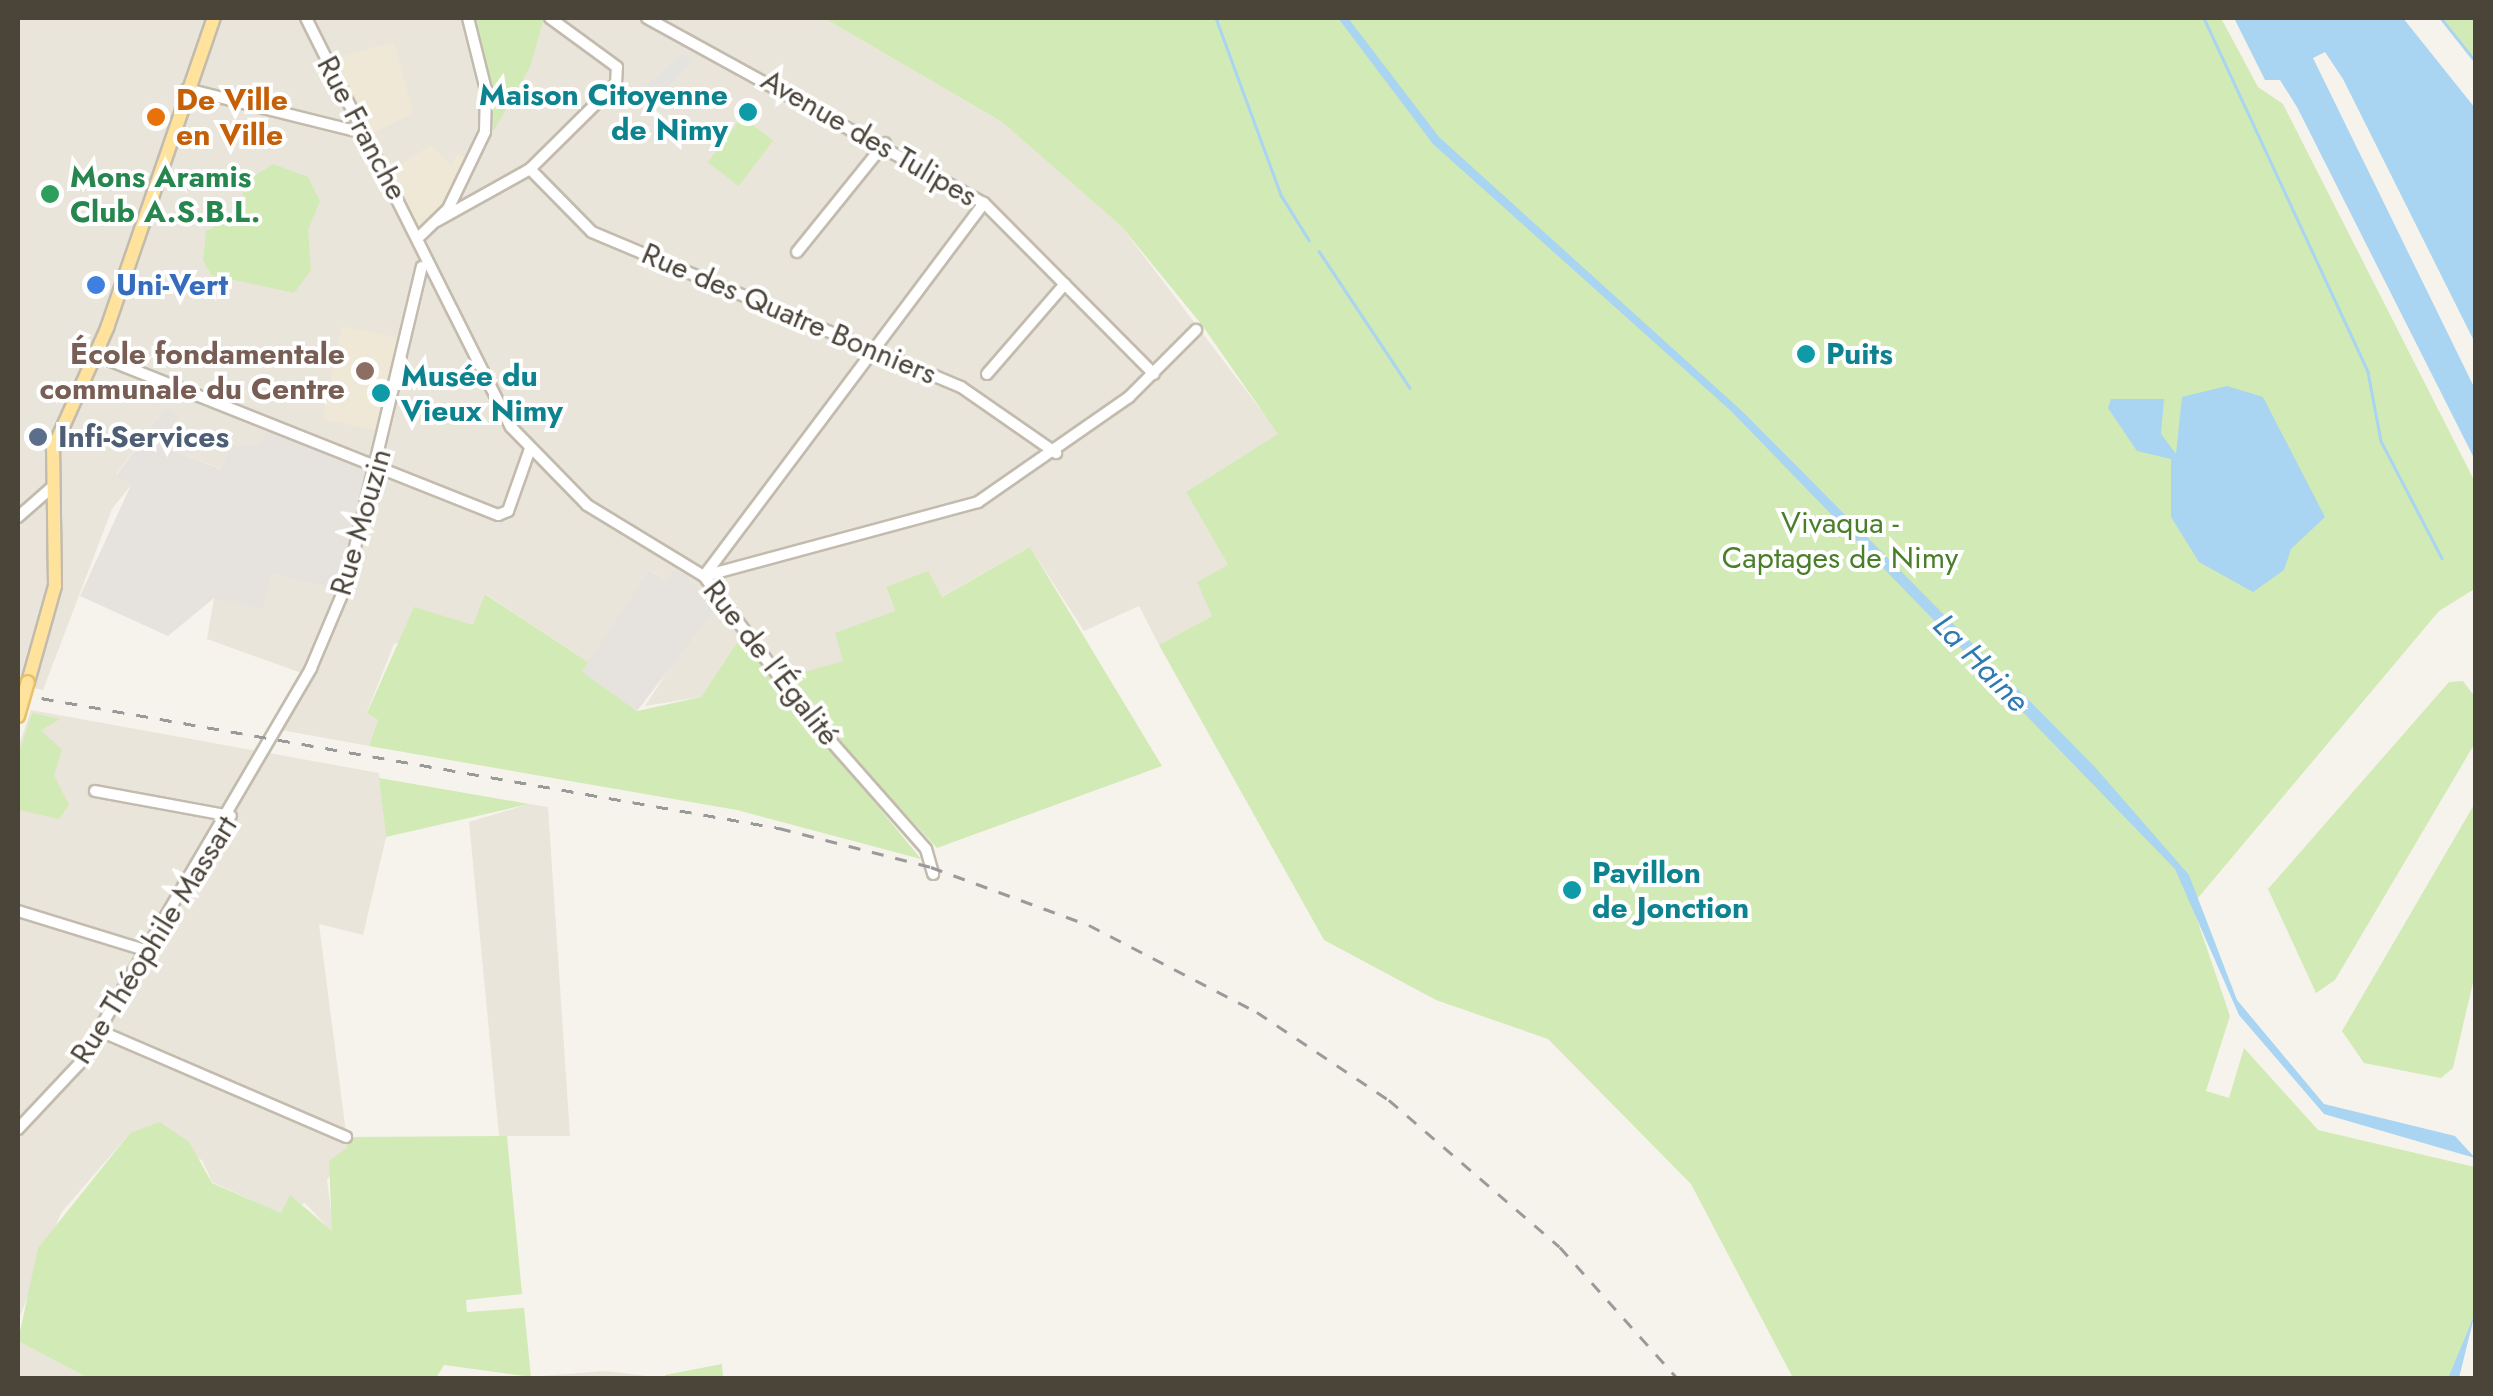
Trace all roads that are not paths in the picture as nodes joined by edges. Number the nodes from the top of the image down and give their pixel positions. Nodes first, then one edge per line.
1 (214, 18) edge
2 (306, 18) edge
3 (468, 18) edge
4 (550, 18) edge
5 (647, 18) edge
6 (187, 89) junction
7 (363, 134) junction
8 (885, 143) junction
9 (530, 168) junction
10 (984, 202) junction
11 (437, 221) junction
12 (420, 236) junction
13 (797, 252) dead end
14 (1064, 284) junction
15 (1196, 330) dead end
16 (873, 345) junction
17 (96, 355) junction
18 (987, 374) dead end
19 (1154, 374) junction
20 (530, 449) junction
21 (1056, 453) junction
22 (378, 466) junction
23 (50, 488) junction
24 (18, 517) edge
25 (704, 576) junction
26 (18, 716) edge
27 (276, 739) joint
28 (95, 791) dead end
29 (230, 816) junction
30 (933, 874) dead end
31 (18, 911) edge
32 (148, 951) junction
33 (100, 1031) junction
34 (18, 1129) edge
35 (346, 1137) dead end

1 - 6 main road
2 - 7 street, Rue Franche
3 - 11 street
4 - 9 street
5 - 8 street, Avenue des Tulipes
6 - 7 street
6 - 17 main road
7 - 12 street, Rue Franche
8 - 10 street, Avenue des Tulipes
8 - 13 street
9 - 11 street
9 - 16 street, Rue des Quatre Bonniers
10 - 14 street, Avenue des Tulipes
10 - 16 street
11 - 12 street
12 - 20 street, Rue de l'Égalité
12 - 22 street, Rue Mouzin
14 - 18 street
14 - 19 street, Avenue des Tulipes
15 - 19 street
16 - 21 street, Rue des Quatre Bonniers
16 - 25 street
17 - 22 street
17 - 23 main road
19 - 21 street
20 - 22 street
20 - 25 street, Rue de l'Égalité
21 - 25 street
22 - 27 street, Rue Mouzin
23 - 24 street
23 - 26 main road, bridge
25 - 30 street, Rue de l'Égalité
27 - 29 street, Rue Théophile Massart
28 - 29 street
29 - 32 street, Rue Théophile Massart
31 - 32 street
32 - 33 street, Rue Théophile Massart
33 - 34 street, Rue Théophile Massart
33 - 35 street

